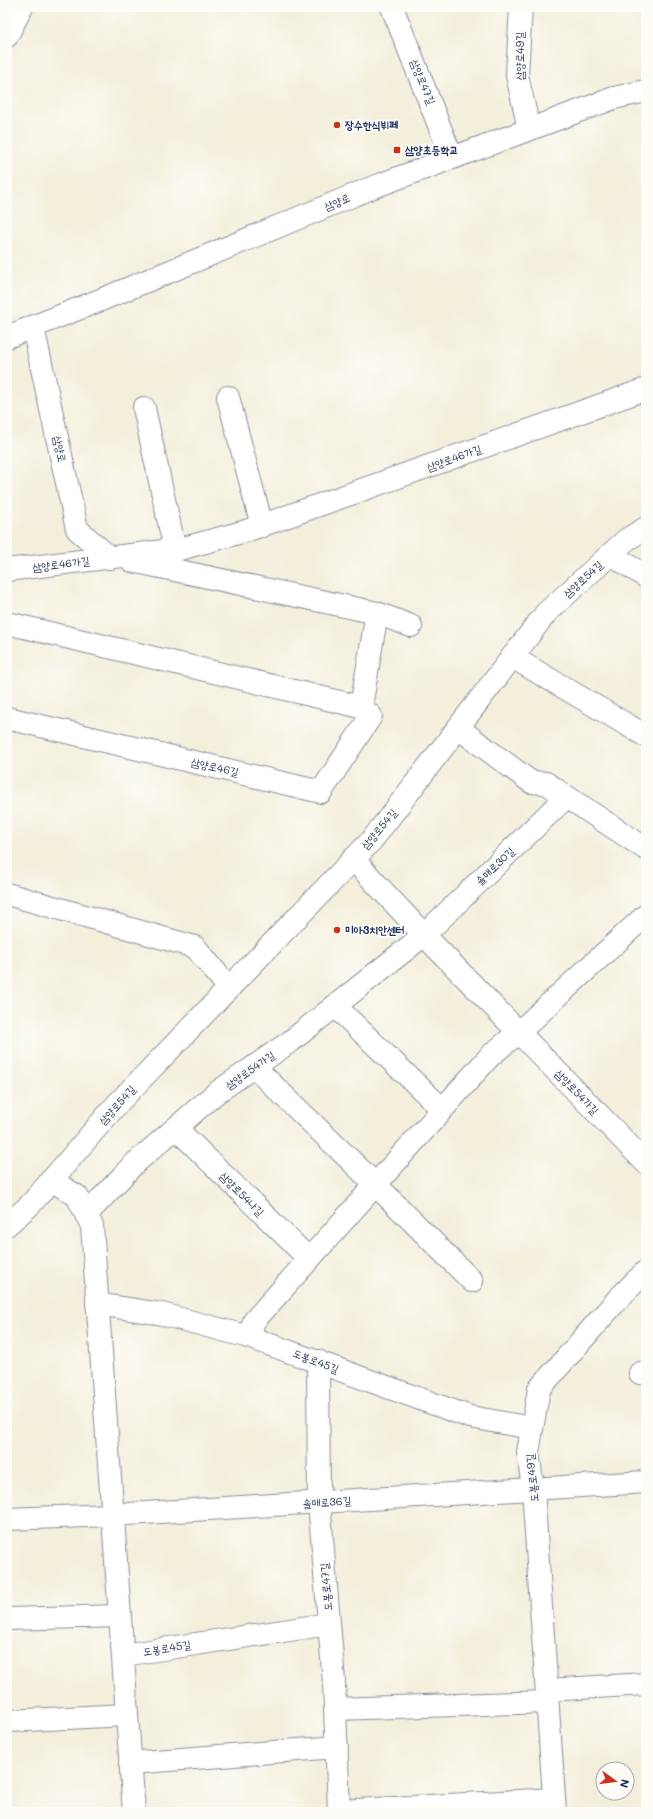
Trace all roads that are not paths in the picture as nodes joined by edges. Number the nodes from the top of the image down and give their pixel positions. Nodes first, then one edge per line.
1 (22, 7) edge
2 (392, 7) edge
3 (521, 7) edge
4 (7, 36) edge
5 (646, 91) edge
6 (529, 129) junction
7 (452, 158) junction
8 (33, 327) junction
9 (7, 337) edge
10 (646, 389) edge
11 (228, 397) dead end
12 (144, 408) dead end
13 (262, 526) junction
14 (646, 528) edge
15 (175, 550) junction
16 (611, 554) junction
17 (113, 558) junction
18 (7, 570) edge
19 (646, 577) edge
20 (377, 613) junction
21 (7, 623) edge
22 (411, 626) dead end
23 (512, 657) junction
24 (361, 707) junction
25 (7, 718) edge
26 (458, 728) junction
27 (646, 736) edge
28 (566, 797) junction
29 (646, 849) edge
30 (353, 859) junction
31 (7, 894) edge
32 (646, 915) edge
33 (424, 935) junction
34 (229, 988) junction
35 (335, 1006) junction
36 (519, 1032) junction
37 (254, 1067) junction
38 (442, 1109) junction
39 (176, 1128) junction
40 (646, 1163) edge
41 (51, 1180) junction
42 (376, 1184) junction
43 (86, 1215) junction
44 (7, 1225) edge
45 (309, 1259) junction
46 (646, 1271) edge
47 (472, 1281) dead end
48 (98, 1304) junction
49 (249, 1337) junction
50 (318, 1361) junction
51 (532, 1428) junction
52 (646, 1482) edge
53 (533, 1489) junction
54 (319, 1502) junction
55 (112, 1515) junction
56 (7, 1519) edge
57 (120, 1616) junction
58 (7, 1619) edge
59 (329, 1624) junction
60 (123, 1655) junction
61 (646, 1684) edge
62 (547, 1696) junction
63 (335, 1709) junction
64 (127, 1715) junction
65 (7, 1721) edge
66 (337, 1747) junction
67 (130, 1763) junction
68 (554, 1805) edge
69 (339, 1811) edge
70 (134, 1812) edge

1 - 4 street
2 - 7 street, 삼양로47길
3 - 6 street, 삼양로49길
5 - 6 street, 삼양로
6 - 7 street, 삼양로
7 - 8 street, 삼양로
8 - 9 street, 삼양로
8 - 17 street, 삼양로
10 - 13 street, 삼양로46가길
11 - 13 street
12 - 15 street
13 - 15 street, 삼양로46가길
14 - 16 street, 삼양로54길
15 - 17 street, 삼양로46가길
16 - 19 street
16 - 23 street, 삼양로54길
17 - 18 street, 삼양로46가길
17 - 20 street, 삼양로46가길
20 - 22 street, 삼양로46가길
20 - 24 street
21 - 24 street
23 - 26 street, 삼양로54길
23 - 27 street
24 - 25 street, 삼양로46길
26 - 28 street
26 - 30 street, 삼양로54길
28 - 29 street
28 - 33 street, 솔매로30길
30 - 33 street, 삼양로54가길
30 - 34 street, 삼양로54길
31 - 34 street
32 - 36 street
33 - 35 street, 삼양로54가길
33 - 36 street, 삼양로54가길
34 - 41 street, 삼양로54길
35 - 37 street, 삼양로54가길
35 - 38 street
36 - 38 street
36 - 40 street, 삼양로54가길
37 - 39 street, 삼양로54가길
37 - 42 street
38 - 42 street
39 - 43 street, 삼양로54가길
39 - 45 street, 삼양로54나길
41 - 43 street
41 - 44 street, 삼양로54길
42 - 45 street
42 - 47 street
43 - 48 street
45 - 49 street
46 - 51 street, 도봉로49길
48 - 49 street, 도봉로45길
48 - 55 street
49 - 50 street, 도봉로45길
50 - 51 street, 도봉로45길
50 - 54 street, 도봉로47길
51 - 53 street, 도봉로49길
52 - 53 street, 솔매로36길
53 - 54 street, 솔매로36길
53 - 62 street, 도봉로49길
54 - 55 street, 솔매로36길
54 - 59 street, 도봉로47길
55 - 56 street, 솔매로36길
55 - 57 street
57 - 58 street
57 - 60 street
59 - 60 street, 도봉로45길
59 - 63 street, 도봉로47길
60 - 64 street
61 - 62 street
62 - 63 street
62 - 68 street, 도봉로49길
63 - 66 street, 도봉로47길
64 - 65 street
64 - 67 street
66 - 67 street
66 - 69 street, 도봉로47길
67 - 70 street
68 - 69 street, 도봉로49길

